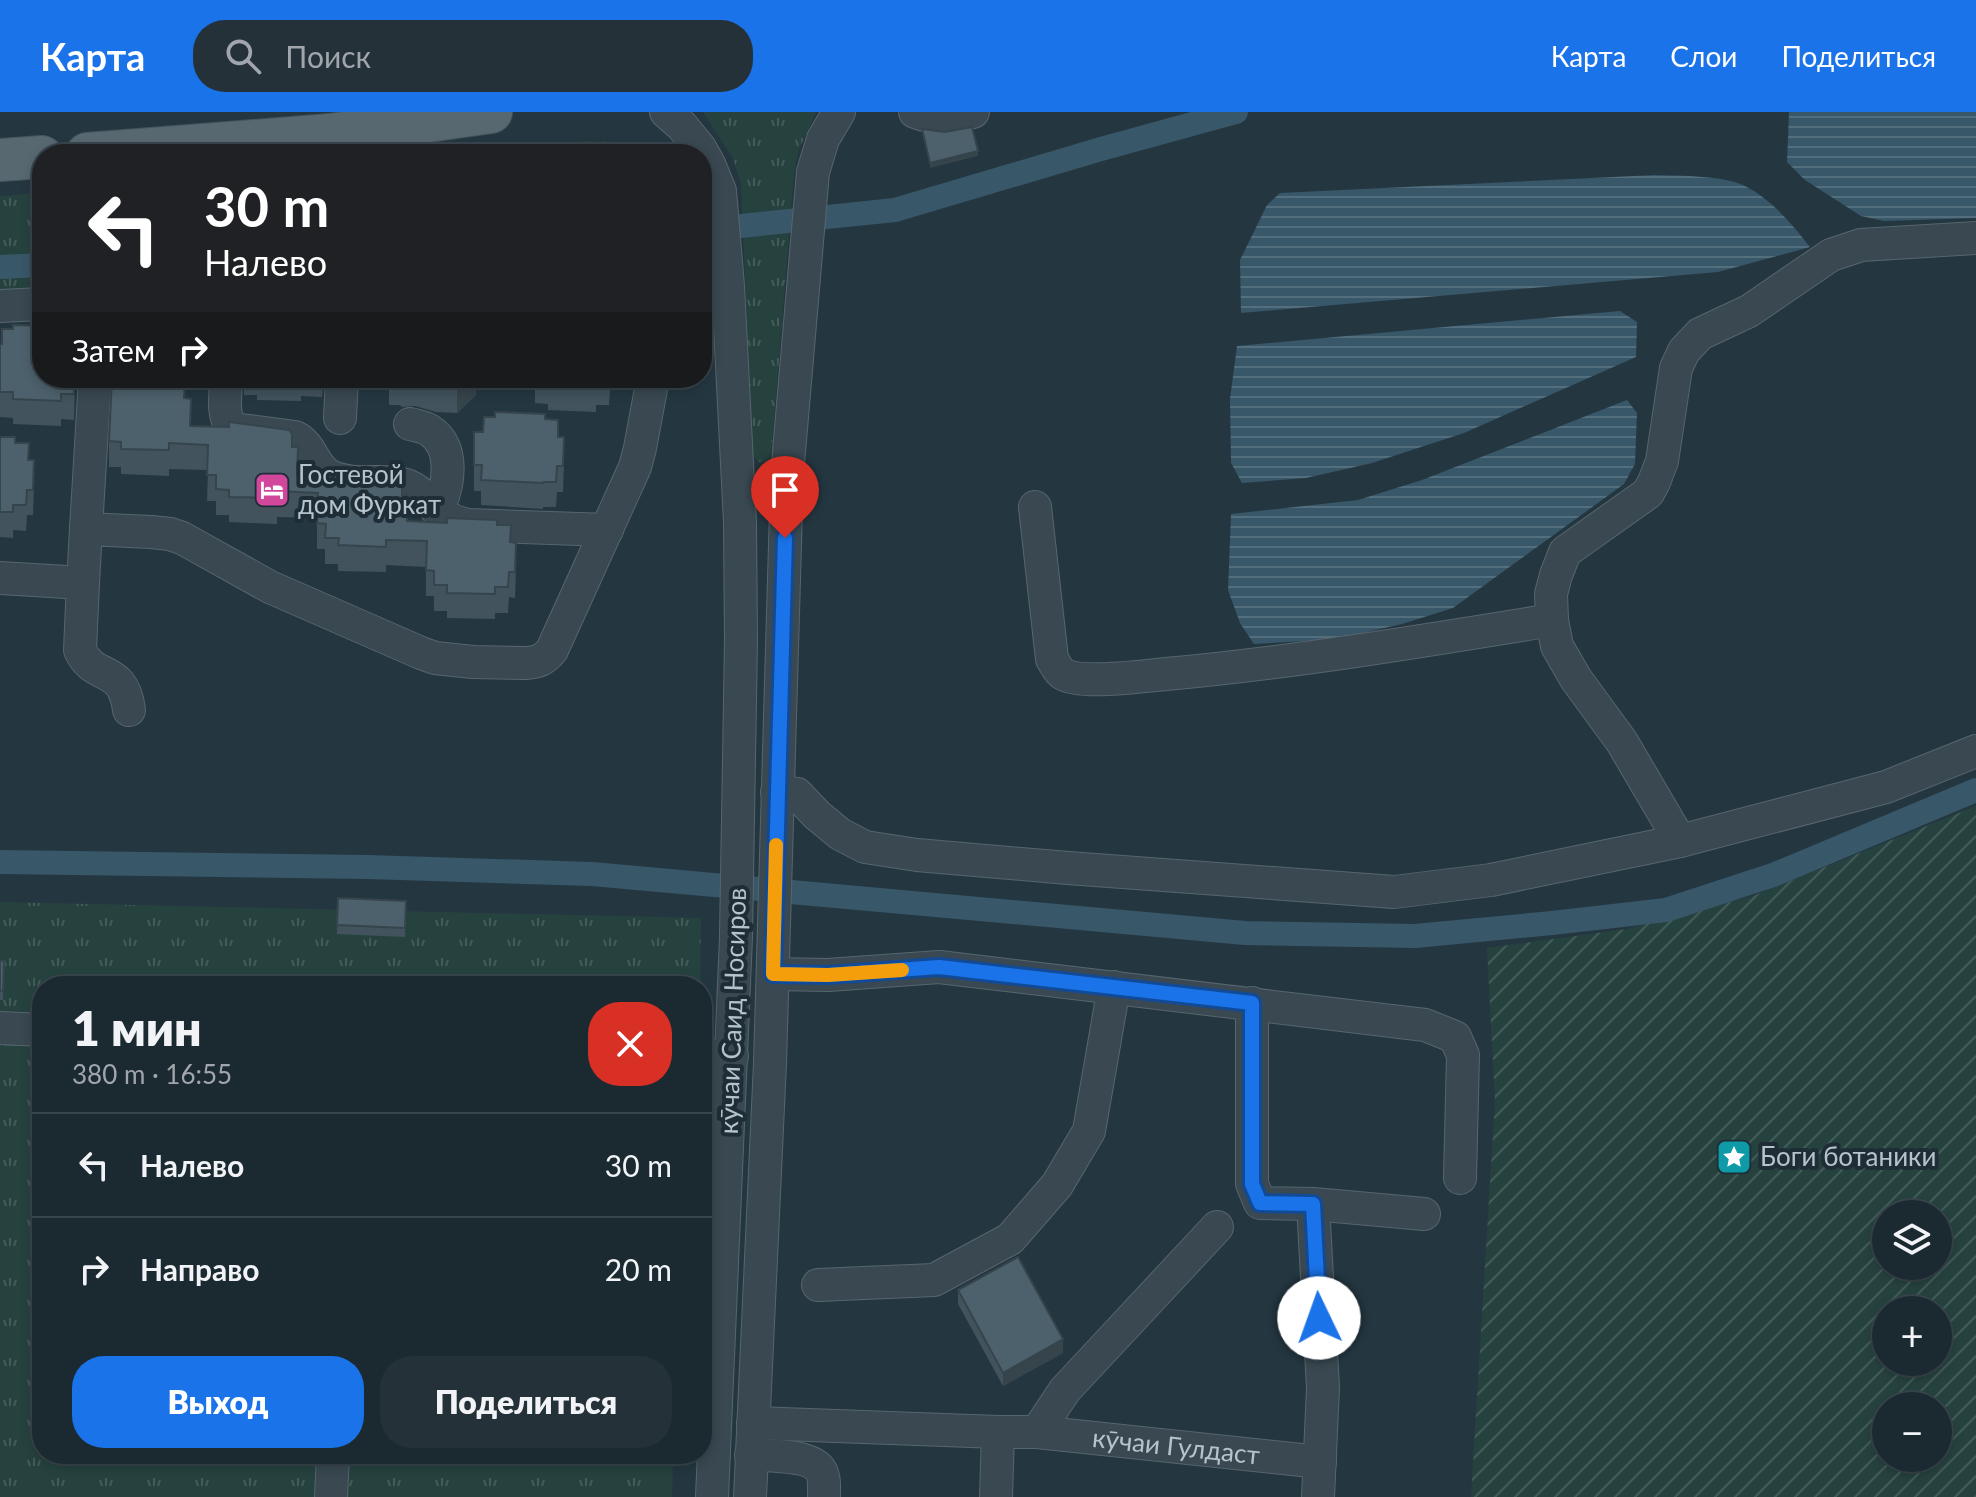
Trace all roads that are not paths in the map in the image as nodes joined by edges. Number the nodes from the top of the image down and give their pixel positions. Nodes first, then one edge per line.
1 (491, 112) edge
2 (666, 112) edge
3 (839, 112) edge
4 (915, 112) edge
5 (973, 112) edge
6 (321, 124) edge
7 (165, 144) edge
8 (696, 144) edge
9 (32, 158) edge
10 (0, 160) edge
11 (712, 171) edge
12 (1976, 238) edge
13 (715, 286) edge
14 (32, 304) edge
15 (0, 306) edge
16 (94, 388) edge
17 (226, 388) edge
18 (342, 388) edge
19 (651, 388) edge
20 (340, 418) dead end
21 (410, 424) dead end
22 (737, 474) junction
23 (787, 475) junction
24 (1035, 507) dead end
25 (437, 510) junction
26 (86, 529) junction
27 (607, 530) junction
28 (0, 578) edge
29 (83, 583) junction
30 (1552, 620) junction
31 (129, 710) dead end
32 (1976, 751) edge
33 (777, 802) junction
34 (1680, 841) junction
35 (773, 974) junction
36 (1114, 987) junction
37 (1252, 1003) junction
38 (0, 1028) edge
39 (32, 1030) edge
40 (717, 1056) edge
41 (1460, 1178) dead end
42 (1313, 1204) junction
43 (1424, 1214) dead end
44 (1217, 1227) dead end
45 (818, 1285) dead end
46 (998, 1432) junction
47 (1037, 1432) junction
48 (751, 1460) edge
49 (1320, 1462) junction
50 (714, 1463) junction
51 (333, 1464) edge
52 (331, 1497) edge
53 (712, 1497) edge
54 (824, 1497) edge
55 (996, 1497) edge
56 (1318, 1497) edge

1 - 6 main road
2 - 8 street, кӯчаи Саид Носиров
3 - 23 street, кӯчаи Саид Носиров
4 - 5 street
6 - 7 main road
9 - 10 main road
11 - 13 street, кӯчаи Саид Носиров
12 - 30 street
13 - 22 street, кӯчаи Саид Носиров
14 - 15 street
16 - 26 street
17 - 25 street
18 - 20 street
19 - 27 street
21 - 25 street
22 - 23 street
22 - 40 street, кӯчаи Саид Носиров
23 - 33 street, кӯчаи Саид Носиров
24 - 30 street
25 - 27 street
26 - 27 street
26 - 29 street
28 - 29 street
29 - 31 street
30 - 34 street
32 - 34 street
33 - 34 street
33 - 35 street, кӯчаи Саид Носиров
35 - 36 street
35 - 48 street, кӯчаи Саид Носиров
36 - 37 street
36 - 45 street
37 - 41 street
37 - 42 street
38 - 39 street
40 - 50 street, кӯчаи Саид Носиров
42 - 43 street
42 - 49 street
44 - 47 street
46 - 47 street, кӯчаи Гулдаст
46 - 48 street, кӯчаи Гулдаст
46 - 55 street
47 - 49 street, кӯчаи Гулдаст
48 - 50 street
48 - 54 street
49 - 56 street
50 - 53 street, кӯчаи Саид Носиров
51 - 52 street

